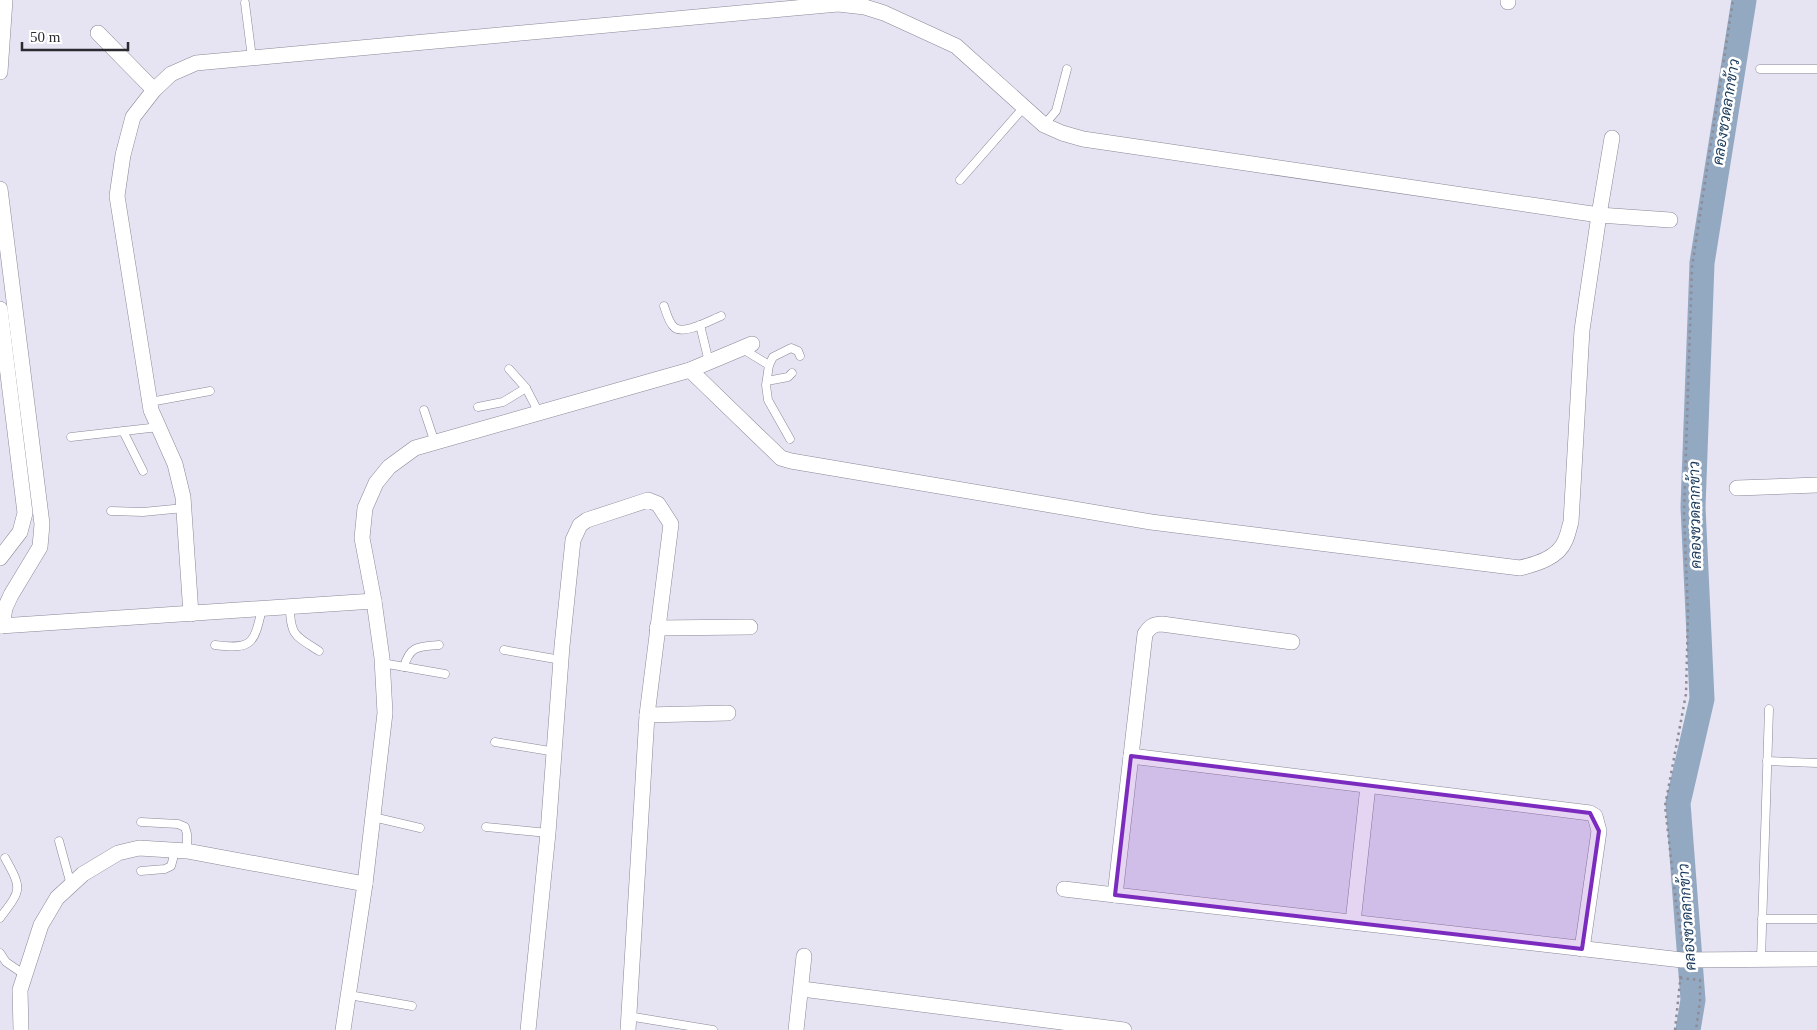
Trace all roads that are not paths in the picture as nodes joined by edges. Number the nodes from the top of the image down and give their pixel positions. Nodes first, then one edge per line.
1 (5, 0) edge
2 (245, 3) dead end
3 (1, 30) edge
4 (98, 33) dead end
5 (252, 58) junction
6 (1067, 69) dead end
7 (1760, 69) dead end
8 (1817, 69) edge
9 (0, 72) edge
10 (154, 90) junction
11 (1024, 107) junction
12 (1044, 125) junction
13 (1612, 138) dead end
14 (960, 180) dead end
15 (0, 189) edge
16 (1599, 215) junction
17 (1670, 220) dead end
18 (3, 235) edge
19 (664, 306) dead end
20 (0, 309) edge
21 (721, 316) dead end
22 (700, 324) junction
23 (746, 346) joint
24 (800, 356) dead end
25 (709, 362) junction
26 (769, 365) junction
27 (509, 369) dead end
28 (690, 370) junction
29 (792, 373) dead end
30 (4, 379) edge
31 (767, 381) junction
32 (526, 388) junction
33 (210, 391) dead end
34 (150, 402) junction
35 (478, 407) dead end
36 (424, 410) dead end
37 (539, 413) junction
38 (159, 427) junction
39 (123, 431) junction
40 (71, 437) dead end
41 (790, 439) dead end
42 (435, 443) junction
43 (143, 470) dead end
44 (1817, 485) edge
45 (1737, 488) dead end
46 (184, 508) junction
47 (111, 511) dead end
48 (1, 550) edge
49 (374, 601) junction
50 (290, 607) junction
51 (262, 609) junction
52 (191, 614) junction
53 (1, 626) edge
54 (750, 627) dead end
55 (657, 628) junction
56 (1292, 642) dead end
57 (439, 645) dead end
58 (215, 646) dead end
59 (504, 650) dead end
60 (319, 651) dead end
61 (561, 660) junction
62 (382, 663) junction
63 (404, 667) junction
64 (445, 674) dead end
65 (1769, 709) dead end
66 (728, 713) dead end
67 (647, 715) junction
68 (495, 742) dead end
69 (556, 752) junction
70 (1131, 756) junction
71 (1767, 762) junction
72 (1817, 763) edge
73 (1368, 786) junction
74 (372, 817) junction
75 (141, 822) dead end
76 (486, 827) dead end
77 (420, 828) dead end
78 (548, 833) junction
79 (59, 841) dead end
80 (180, 850) junction
81 (5, 858) dead end
82 (141, 871) dead end
83 (365, 884) junction
84 (71, 885) junction
85 (1064, 889) dead end
86 (1115, 895) junction
87 (0, 918) edge
88 (1817, 919) edge
89 (1762, 920) junction
90 (1353, 922) junction
91 (1582, 949) junction
92 (0, 953) edge
93 (804, 956) dead end
94 (1761, 959) junction
95 (1817, 959) edge
96 (25, 975) junction
97 (802, 989) junction
98 (348, 995) junction
99 (412, 1006) dead end
100 (628, 1023) edge
101 (21, 1030) edge
102 (344, 1030) edge
103 (528, 1030) edge
104 (713, 1030) edge
105 (796, 1030) edge
106 (1124, 1030) edge

1 - 3 street
2 - 5 lane
3 - 9 street
4 - 10 street
5 - 10 street
5 - 11 street
6 - 12 lane
7 - 8 lane
10 - 34 street
11 - 12 street
11 - 14 lane
12 - 16 street
13 - 16 street
15 - 18 street
16 - 17 street
16 - 28 street
18 - 53 street
19 - 22 lane
20 - 30 street
21 - 22 lane
22 - 25 lane
23 - 25 street
23 - 26 lane
24 - 26 lane
25 - 28 street
26 - 31 lane
27 - 32 lane
28 - 37 street
29 - 31 lane
30 - 48 street
31 - 41 lane
32 - 35 lane
32 - 37 lane
33 - 34 lane
34 - 38 street
36 - 42 lane
37 - 42 street
38 - 39 lane
38 - 46 street
39 - 40 lane
39 - 43 lane
42 - 49 street
44 - 45 street
46 - 47 lane
46 - 52 street
49 - 50 street
49 - 62 street
50 - 51 street
50 - 60 lane
51 - 52 street
51 - 58 lane
52 - 53 street
54 - 55 street
55 - 61 street
55 - 67 street
56 - 70 street
57 - 63 lane
59 - 61 lane
61 - 69 street
62 - 63 lane
62 - 74 street
63 - 64 lane
65 - 71 lane
66 - 67 street
67 - 100 street
68 - 69 lane
69 - 78 street
70 - 73 street
70 - 86 street
71 - 72 lane
71 - 89 lane
73 - 90 street
73 - 91 street
74 - 77 lane
74 - 83 street
75 - 80 lane
76 - 78 lane
78 - 103 street
79 - 84 lane
80 - 82 lane
80 - 83 street
80 - 84 street
81 - 87 lane
83 - 98 street
84 - 96 street
85 - 86 street
86 - 90 street
88 - 89 lane
89 - 94 lane
90 - 91 street
91 - 94 street
92 - 96 lane
93 - 97 street
94 - 95 street
96 - 101 street
97 - 105 street
97 - 106 street
98 - 99 lane
98 - 102 street
100 - 104 lane

